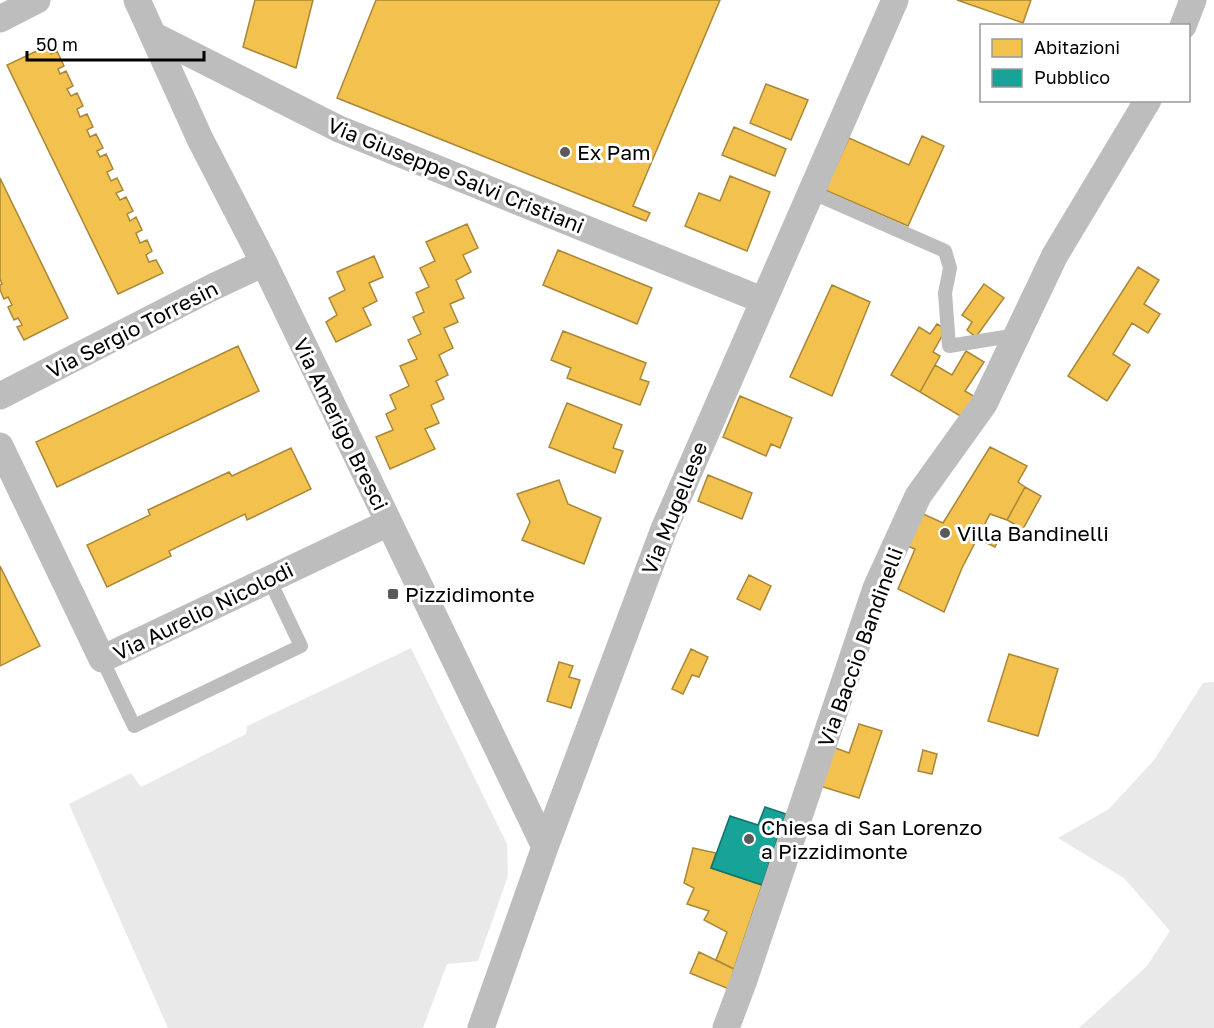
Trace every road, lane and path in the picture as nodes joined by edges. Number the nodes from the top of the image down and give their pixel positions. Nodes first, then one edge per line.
1 (37, 0) edge
2 (137, 0) edge
3 (895, 0) edge
4 (1192, 0) edge
5 (0, 19) edge
6 (1184, 24) edge
7 (155, 36) junction
8 (1147, 102) edge
9 (811, 192) junction
10 (264, 264) junction
11 (762, 300) junction
12 (1017, 335) junction
13 (0, 396) edge
14 (0, 446) edge
15 (388, 523) junction
16 (269, 579) junction
17 (102, 659) junction
18 (545, 847) junction
19 (481, 1028) edge
20 (726, 1028) edge

1 - 5 street
2 - 7 street, Via Amerigo Bresci
3 - 9 street, Via Mugellese
4 - 6 street
7 - 10 street, Via Amerigo Bresci
7 - 11 street, Via Giuseppe Salvi Cristiani
8 - 12 street, Via Baccio Bandinelli
9 - 11 street, Via Mugellese
9 - 12 lane
10 - 13 street, Via Sergio Torresin
10 - 15 street, Via Amerigo Bresci
11 - 18 street, Via Mugellese
12 - 20 street, Via Baccio Bandinelli
14 - 17 street, Via Aurelio Nicolodi
15 - 16 street, Via Aurelio Nicolodi
15 - 18 street, Via Amerigo Bresci
16 - 17 street, Via Aurelio Nicolodi
16 - 17 lane
18 - 19 street, Via Mugellese

